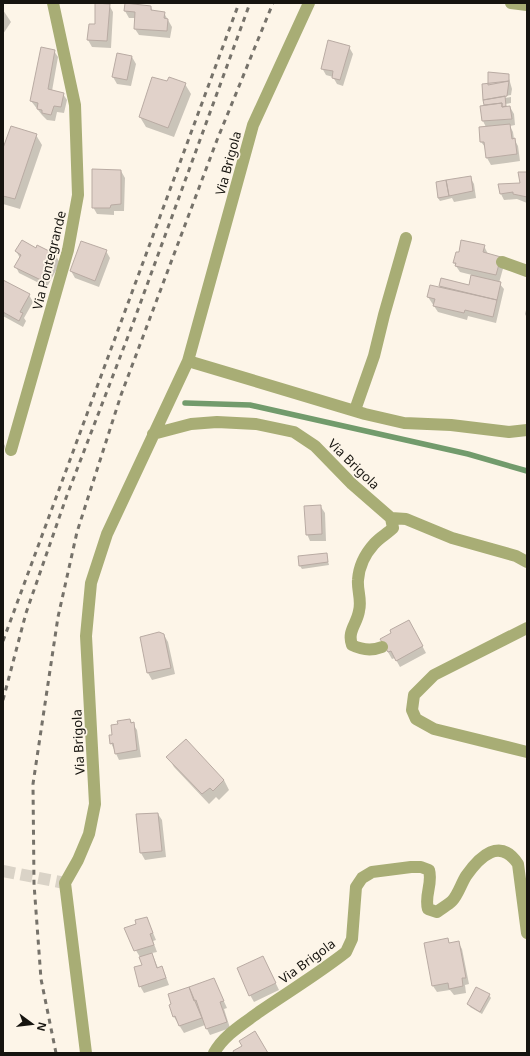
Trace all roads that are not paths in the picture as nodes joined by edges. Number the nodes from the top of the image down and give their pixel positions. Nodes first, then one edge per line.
1 (53, 3) edge
2 (309, 3) edge
3 (511, 3) edge
4 (527, 5) edge
5 (406, 238) dead end
6 (502, 262) dead end
7 (527, 271) edge
8 (188, 361) junction
9 (355, 410) junction
10 (527, 430) edge
11 (153, 434) junction
12 (11, 450) dead end
13 (391, 518) junction
14 (527, 562) edge
15 (527, 628) edge
16 (382, 647) dead end
17 (527, 752) edge
18 (527, 933) edge
19 (86, 1053) edge
20 (214, 1053) edge

1 - 12 street, Via Pontegrande
2 - 8 street, Via Brigola
3 - 4 street
5 - 9 street
6 - 7 street
8 - 9 street
8 - 11 street, Via Brigola
9 - 10 street
11 - 13 street, Via Brigola
11 - 19 street, Via Brigola
13 - 14 street
13 - 16 street
15 - 17 street
18 - 20 street, Via Brigola

